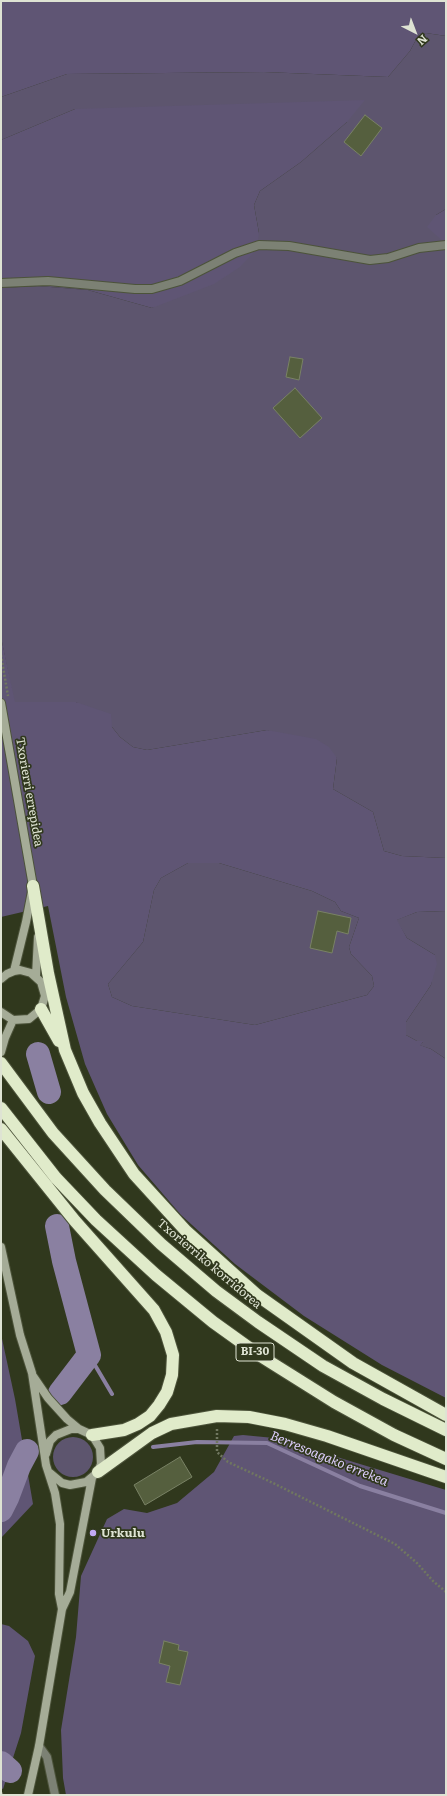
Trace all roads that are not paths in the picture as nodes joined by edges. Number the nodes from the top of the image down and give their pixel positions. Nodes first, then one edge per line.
1 (446, 245) edge
2 (1, 283) edge
3 (1, 703) edge
4 (33, 886) junction
5 (38, 919) junction
6 (14, 971) junction
7 (36, 976) junction
8 (1, 978) edge
9 (41, 1009) junction
10 (1, 1012) edge
11 (14, 1020) junction
12 (65, 1050) junction
13 (1, 1052) edge
14 (1, 1063) edge
15 (1, 1108) edge
16 (1, 1129) edge
17 (1, 1247) edge
18 (32, 1373) junction
19 (446, 1415) edge
20 (79, 1429) junction
21 (446, 1430) edge
22 (92, 1435) junction
23 (45, 1457) junction
24 (446, 1459) edge
25 (50, 1473) junction
26 (95, 1475) junction
27 (446, 1477) edge
28 (62, 1609) junction
29 (39, 1746) junction
30 (28, 1795) edge
31 (55, 1795) edge

1 - 2 street
3 - 4 main road, Txorierri errepidea
4 - 5 highway
4 - 6 main road
5 - 7 main road
5 - 12 highway
6 - 7 main road
6 - 8 main road
7 - 9 main road
9 - 11 main road
9 - 12 highway
10 - 11 main road
11 - 13 main road
12 - 19 highway
14 - 21 highway, Txorierriko korridorea / BI-30
15 - 24 highway, BI-30
16 - 22 highway
17 - 18 main road
18 - 20 main road
18 - 23 main road
20 - 22 main road
20 - 23 main road
22 - 26 main road
23 - 25 main road
25 - 26 main road
25 - 28 main road
26 - 27 highway
26 - 28 main road
28 - 29 main road
29 - 30 main road
29 - 31 street

